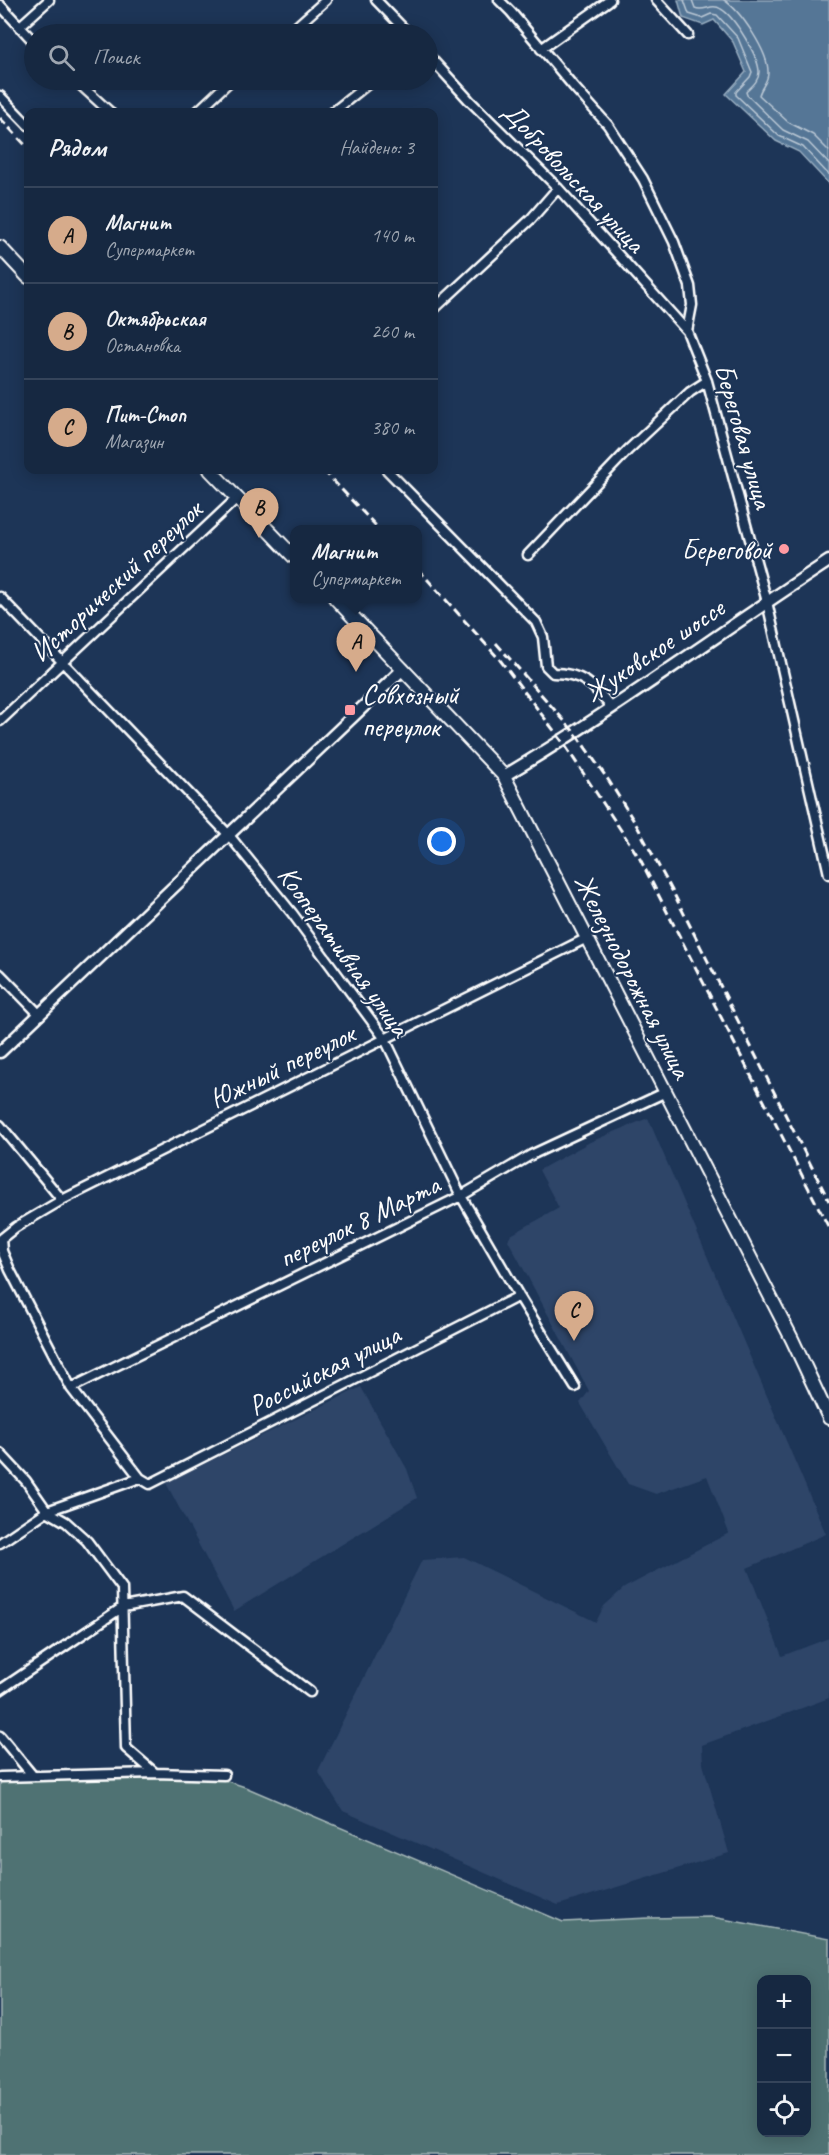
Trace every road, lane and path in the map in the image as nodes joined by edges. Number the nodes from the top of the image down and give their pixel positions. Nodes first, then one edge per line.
1 (49, 0) edge
2 (326, 0) edge
3 (376, 0) edge
4 (499, 0) edge
5 (610, 0) edge
6 (656, 0) edge
7 (0, 5) edge
8 (299, 24) edge
9 (399, 24) edge
10 (19, 27) junction
11 (24, 32) edge
12 (688, 34) dead end
13 (541, 49) junction
14 (438, 66) edge
15 (86, 90) edge
16 (220, 90) edge
17 (360, 90) edge
18 (0, 96) edge
19 (106, 108) edge
20 (200, 108) edge
21 (338, 108) edge
22 (24, 121) edge
23 (558, 189) junction
24 (0, 247) edge
25 (24, 273) edge
26 (438, 305) edge
27 (687, 331) junction
28 (707, 381) junction
29 (214, 474) edge
30 (391, 474) edge
31 (237, 498) junction
32 (290, 553) edge
33 (528, 555) dead end
34 (829, 561) edge
35 (0, 597) edge
36 (767, 602) junction
37 (340, 603) edge
38 (63, 663) junction
39 (403, 669) junction
40 (611, 707) junction
41 (0, 721) edge
42 (504, 776) junction
43 (228, 834) junction
44 (829, 874) edge
45 (587, 938) junction
46 (0, 974) edge
47 (40, 1015) junction
48 (385, 1040) junction
49 (0, 1052) edge
50 (666, 1092) junction
51 (0, 1125) edge
52 (461, 1196) junction
53 (62, 1200) junction
54 (1, 1239) edge
55 (519, 1296) junction
56 (575, 1387) dead end
57 (71, 1388) junction
58 (829, 1418) edge
59 (0, 1453) edge
60 (140, 1478) junction
61 (47, 1511) junction
62 (0, 1543) edge
63 (123, 1607) junction
64 (0, 1690) edge
65 (310, 1692) dead end
66 (0, 1736) edge
67 (155, 1773) junction
68 (224, 1775) dead end
69 (33, 1776) junction
70 (0, 1777) edge

1 - 10 street
2 - 8 street
3 - 9 street
4 - 13 street, Береговая улица
5 - 13 street
6 - 12 street
7 - 10 street
10 - 11 street
13 - 27 street, Береговая улица
14 - 23 street, Добровольская улица
15 - 19 street
16 - 20 street
17 - 21 street
18 - 22 street
23 - 26 street
23 - 27 street, Добровольская улица
24 - 25 main road
27 - 28 street, Береговая улица
28 - 33 street
28 - 36 street, Береговая улица
29 - 31 main road
30 - 40 street
31 - 32 main road
31 - 38 street, Исторический переулок
34 - 36 street, Жуковское шоссе
35 - 38 street, Кооперативная улица
36 - 40 street, Жуковское шоссе
36 - 44 street, Береговая улица
37 - 39 main road, Железнодорожная улица
38 - 41 street, Исторический переулок
38 - 43 street, Кооперативная улица
39 - 42 main road, Железнодорожная улица
39 - 43 street
40 - 42 street, Жуковское шоссе
42 - 45 main road, Железнодорожная улица
43 - 47 street
43 - 48 street, Кооперативная улица
45 - 48 street, Южный переулок
45 - 50 main road, Железнодорожная улица
46 - 47 street
47 - 49 street
48 - 52 street, Кооперативная улица
48 - 53 street, Южный переулок
50 - 52 street, переулок 8 Марта
50 - 58 main road, Железнодорожная улица
51 - 53 street
52 - 55 street, Кооперативная улица
52 - 57 street, переулок 8 Марта
53 - 54 street, Южный переулок
54 - 57 street
55 - 56 street, Кооперативная улица
55 - 60 street, Российская улица
57 - 60 street
59 - 61 street
60 - 61 street
61 - 62 street
61 - 63 street
63 - 64 street
63 - 65 street
63 - 67 street
66 - 69 street
67 - 68 street
67 - 69 street
69 - 70 street

